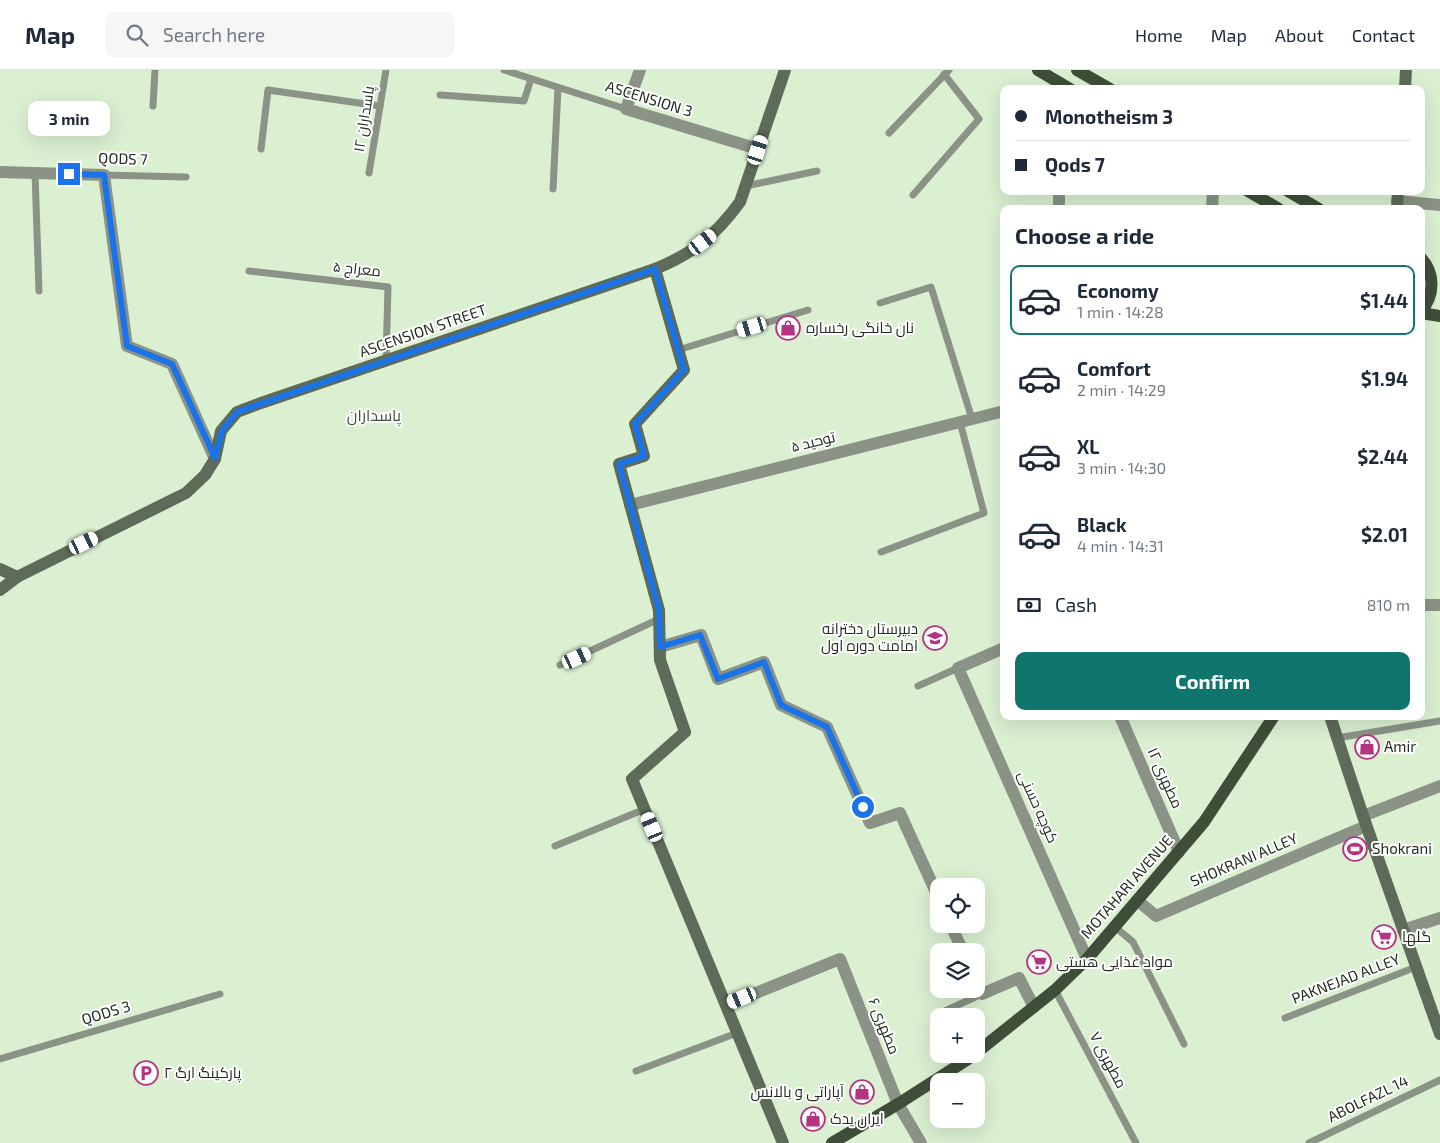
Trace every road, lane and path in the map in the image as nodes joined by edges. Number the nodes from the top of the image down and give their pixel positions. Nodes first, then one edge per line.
1 (155, 70) edge
2 (386, 70) edge
3 (504, 70) edge
4 (640, 70) edge
5 (784, 70) edge
6 (1038, 70) edge
7 (1077, 70) edge
8 (1406, 70) edge
9 (946, 72) edge
10 (531, 79) junction
11 (1063, 85) edge
12 (1103, 85) edge
13 (1405, 85) edge
14 (558, 88) junction
15 (440, 95) dead end
16 (153, 106) dead end
17 (380, 106) junction
18 (626, 109) junction
19 (888, 134) dead end
20 (260, 149) dead end
21 (758, 150) junction
22 (818, 171) dead end
23 (0, 172) edge
24 (369, 172) dead end
25 (35, 173) junction
26 (104, 175) junction
27 (186, 177) dead end
28 (746, 186) junction
29 (553, 188) dead end
30 (913, 195) dead end
31 (1255, 195) edge
32 (1295, 195) edge
33 (1397, 200) edge
34 (1272, 205) edge
35 (1311, 205) edge
36 (1440, 205) edge
37 (1425, 263) edge
38 (655, 269) junction
39 (249, 271) dead end
40 (1436, 286) edge
41 (39, 291) dead end
42 (880, 303) dead end
43 (1425, 306) edge
44 (808, 310) dead end
45 (1425, 313) edge
46 (1440, 316) edge
47 (678, 350) junction
48 (386, 360) junction
49 (1000, 412) edge
50 (966, 420) junction
51 (215, 458) junction
52 (630, 505) junction
53 (881, 552) dead end
54 (0, 569) edge
55 (17, 576) junction
56 (0, 590) edge
57 (1425, 605) edge
58 (1440, 605) edge
59 (659, 619) junction
60 (660, 647) junction
61 (1000, 650) edge
62 (560, 665) dead end
63 (958, 668) junction
64 (918, 686) dead end
65 (1122, 720) edge
66 (1271, 720) edge
67 (1331, 720) edge
68 (1440, 721) edge
69 (1337, 738) junction
70 (1440, 786) edge
71 (645, 810) junction
72 (1364, 821) junction
73 (555, 846) dead end
74 (1180, 852) junction
75 (930, 879) edge
76 (1138, 900) junction
77 (1440, 918) edge
78 (1115, 927) junction
79 (1403, 930) junction
80 (1087, 959) junction
81 (1416, 966) junction
82 (1055, 990) junction
83 (985, 993) edge
84 (220, 994) dead end
85 (974, 998) edge
86 (726, 1005) junction
87 (1034, 1007) junction
88 (953, 1008) edge
89 (1285, 1018) dead end
90 (1439, 1031) edge
91 (737, 1033) junction
92 (1184, 1044) dead end
93 (985, 1047) edge
94 (0, 1059) edge
95 (962, 1063) edge
96 (636, 1071) dead end
97 (1440, 1080) edge
98 (898, 1104) junction
99 (783, 1143) edge
100 (832, 1143) edge
101 (921, 1143) edge
102 (1136, 1143) edge
103 (1309, 1143) edge

1 - 16 lane
2 - 17 lane, پاسداران ۱۲
3 - 10 lane, ASCENSION 3
4 - 18 street
5 - 21 street, ASCENSION STREET
6 - 11 main road
7 - 12 main road
8 - 13 street
9 - 19 lane
9 - 30 lane
10 - 14 lane, ASCENSION 3
10 - 15 lane
14 - 18 lane, ASCENSION 3
14 - 29 lane
17 - 20 lane
17 - 24 lane, پاسداران ۱۲
18 - 21 street, ASCENSION 3
21 - 28 street, ASCENSION STREET
22 - 28 lane
23 - 25 street, QODS 7
25 - 26 street, QODS 7
25 - 41 lane
26 - 27 lane, QODS 7
26 - 51 street
28 - 38 street, ASCENSION STREET
31 - 34 main road
32 - 35 main road
33 - 36 street
37 - 40 main road
38 - 47 street
38 - 48 street, ASCENSION STREET
39 - 48 lane, معراج ۵
40 - 43 main road
42 - 50 lane
44 - 47 lane
45 - 46 main road
47 - 52 street
48 - 51 street, ASCENSION STREET
49 - 50 street, توحید ۵
50 - 52 street, توحید ۵
50 - 53 lane
51 - 55 street, ASCENSION STREET
52 - 59 street
54 - 55 street
55 - 56 street, ASCENSION STREET
57 - 58 street
59 - 60 street
59 - 62 lane
60 - 71 street
60 - 75 street
61 - 63 street
63 - 64 lane
63 - 80 street, کوچه حسنی
65 - 74 street, مطهری ۱۲
66 - 74 main road, MOTAHARI AVENUE
67 - 69 street
68 - 69 lane
69 - 72 street
70 - 72 street
71 - 73 lane
71 - 86 street
72 - 76 street, SHOKRANI ALLEY
72 - 79 street
74 - 76 main road, MOTAHARI AVENUE
76 - 78 main road, MOTAHARI AVENUE
77 - 79 street
78 - 80 main road, MOTAHARI AVENUE
78 - 92 lane
79 - 81 street
80 - 82 main road, MOTAHARI AVENUE
81 - 89 lane, PAKNEJAD ALLEY
81 - 90 street
82 - 87 main road, MOTAHARI AVENUE
82 - 102 lane, مطهری ۷
83 - 87 street
84 - 94 lane, QODS 3
85 - 88 lane
86 - 91 street
86 - 98 street, مطهری ۶
87 - 93 main road, MOTAHARI AVENUE
91 - 96 lane
91 - 99 street
95 - 98 main road, MOTAHARI AVENUE
97 - 103 lane, ABOLFAZL 14
98 - 100 main road, MOTAHARI AVENUE
98 - 101 street, مطهری ۶

